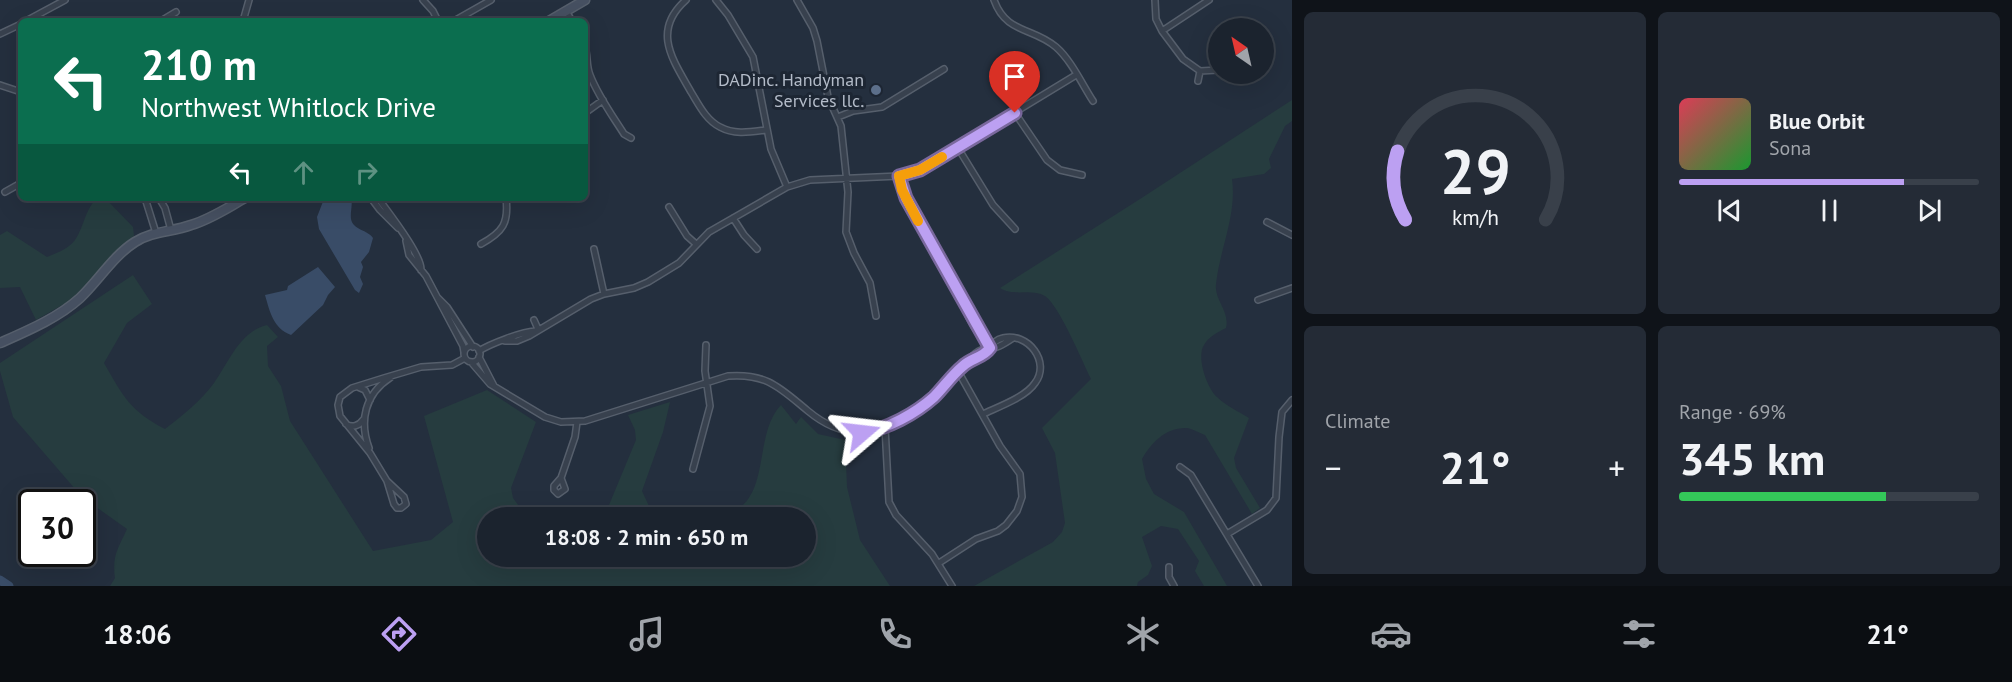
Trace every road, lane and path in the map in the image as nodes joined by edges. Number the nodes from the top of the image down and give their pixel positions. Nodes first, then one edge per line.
1 (64, 0) edge
2 (249, 0) edge
3 (423, 0) edge
4 (491, 0) edge
5 (585, 0) edge
6 (686, 0) edge
7 (716, 0) edge
8 (797, 0) edge
9 (994, 0) edge
10 (1155, 0) edge
11 (1209, 0) edge
12 (567, 11) junction
13 (176, 12) dead end
14 (31, 18) edge
15 (166, 18) edge
16 (244, 18) edge
17 (437, 18) edge
18 (459, 18) edge
19 (554, 18) edge
20 (570, 18) edge
21 (18, 25) edge
22 (1162, 31) junction
23 (0, 34) edge
24 (588, 66) edge
25 (944, 69) dead end
26 (1200, 71) junction
27 (1208, 71) edge
28 (1076, 75) junction
29 (1198, 81) dead end
30 (0, 85) edge
31 (18, 91) edge
32 (603, 100) junction
33 (1093, 101) dead end
34 (588, 111) edge
35 (1015, 113) junction
36 (838, 117) junction
37 (766, 130) junction
38 (631, 138) dead end
39 (958, 148) junction
40 (1082, 175) dead end
41 (899, 176) junction
42 (846, 177) junction
43 (18, 185) edge
44 (787, 187) junction
45 (5, 192) dead end
46 (146, 201) edge
47 (161, 201) edge
48 (239, 201) edge
49 (373, 201) edge
50 (380, 201) edge
51 (506, 201) edge
52 (669, 207) dead end
53 (734, 218) junction
54 (1267, 222) dead end
55 (400, 229) junction
56 (1015, 229) dead end
57 (171, 230) junction
58 (156, 233) junction
59 (1292, 235) edge
60 (481, 244) dead end
61 (696, 244) junction
62 (594, 249) dead end
63 (757, 249) dead end
64 (1292, 288) edge
65 (604, 294) junction
66 (438, 298) junction
67 (1258, 300) dead end
68 (876, 316) dead end
69 (534, 320) dead end
70 (536, 330) junction
71 (0, 343) edge
72 (706, 345) dead end
73 (990, 348) junction
74 (477, 352) junction
75 (467, 357) junction
76 (958, 370) junction
77 (396, 375) junction
78 (950, 379) junction
79 (707, 382) junction
80 (494, 386) junction
81 (967, 386) junction
82 (357, 387) junction
83 (370, 400) junction
84 (1292, 400) edge
85 (983, 414) junction
86 (364, 419) junction
87 (577, 422) junction
88 (344, 423) junction
89 (885, 427) junction
90 (876, 430) junction
91 (885, 448) junction
92 (370, 453) junction
93 (1180, 467) dead end
94 (693, 470) dead end
95 (561, 478) dead end
96 (387, 481) junction
97 (1227, 534) junction
98 (939, 563) junction
99 (1169, 567) dead end
100 (949, 585) edge
101 (1174, 586) edge
102 (1258, 586) edge

1 - 14 street
2 - 16 street
3 - 17 street
4 - 18 street
5 - 12 main road
6 - 37 street
7 - 37 street
8 - 36 street
9 - 28 street
10 - 22 street
11 - 22 street
12 - 19 main road
12 - 20 street
13 - 15 street
21 - 23 street
22 - 26 street
24 - 32 street
25 - 36 street
26 - 27 street
26 - 29 street
28 - 33 street
28 - 35 street
30 - 31 street
32 - 34 street
32 - 38 street
35 - 39 street
35 - 40 street
36 - 42 street
37 - 44 street
39 - 41 street
39 - 56 street
41 - 42 street
41 - 73 street
42 - 44 street
42 - 68 street
43 - 45 street
44 - 53 street
46 - 58 street
47 - 57 street
48 - 57 main road
49 - 55 street
50 - 55 street
51 - 60 street
52 - 61 street
53 - 61 street
53 - 63 street
54 - 59 street
55 - 66 street
57 - 58 main road
58 - 71 main road
61 - 65 street
62 - 65 street
64 - 67 street
65 - 70 street
66 - 74 street
66 - 75 street
69 - 70 street
70 - 74 street
72 - 79 street
73 - 76 street
73 - 85 street
74 - 75 street
74 - 75 street
74 - 80 street
75 - 77 street
75 - 80 street
76 - 78 street
76 - 81 street
77 - 82 street
77 - 83 street
78 - 81 street
78 - 89 street
79 - 87 street
79 - 90 street
79 - 94 street
80 - 87 street
81 - 85 street
82 - 83 street
82 - 88 street
83 - 86 street
84 - 97 street
85 - 98 street
86 - 88 street
86 - 92 street
87 - 95 street
88 - 92 street
89 - 90 street
89 - 91 street
90 - 91 street
91 - 98 street
92 - 96 street
93 - 97 street
96 - 96 street
97 - 102 street
98 - 100 street
99 - 101 street

